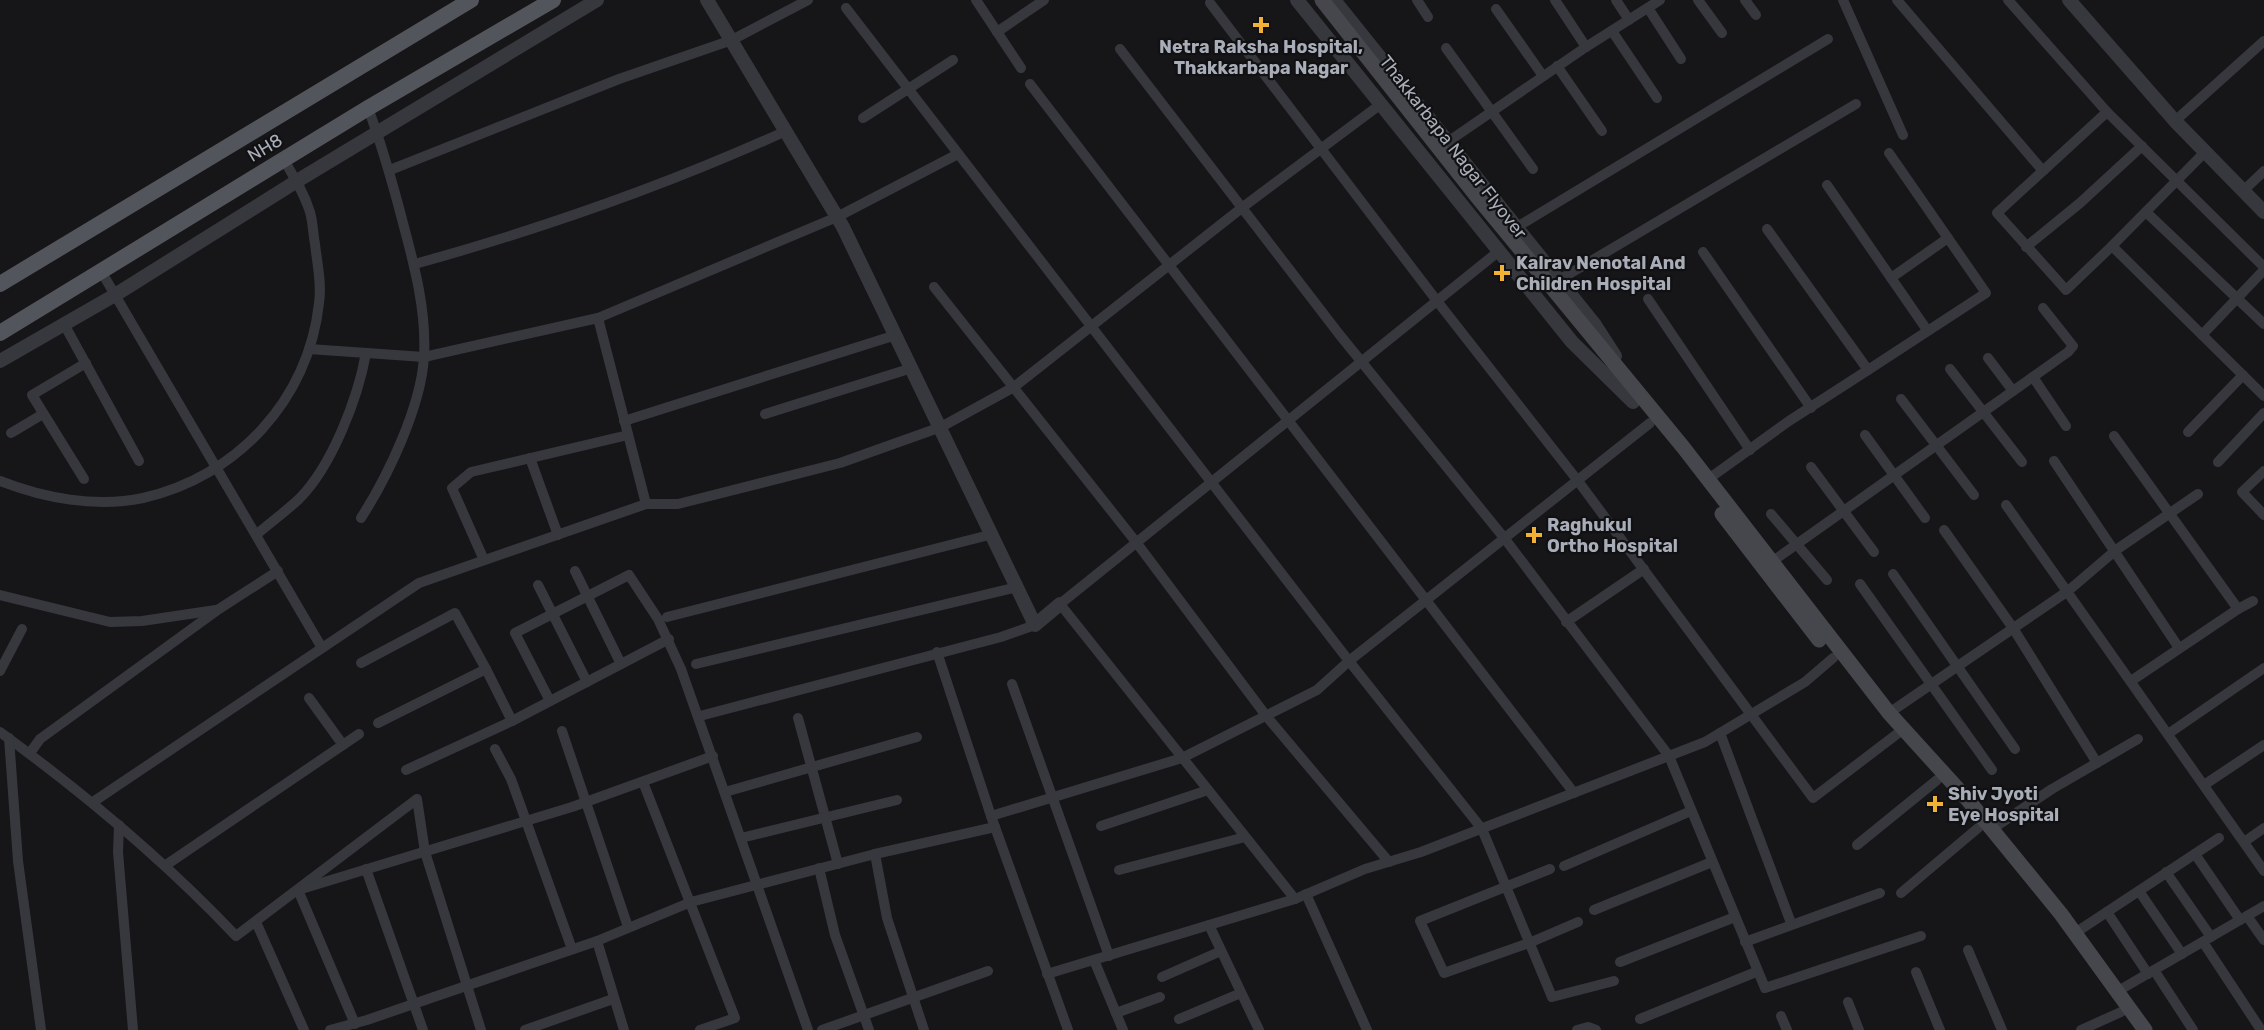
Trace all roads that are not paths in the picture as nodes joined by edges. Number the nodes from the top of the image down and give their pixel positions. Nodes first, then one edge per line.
1 (471, 0) edge
2 (553, 0) edge
3 (597, 0) edge
4 (707, 0) edge
5 (808, 0) edge
6 (976, 0) edge
7 (1044, 0) edge
8 (1297, 0) edge
9 (1311, 0) edge
10 (1322, 0) edge
11 (1334, 0) edge
12 (1417, 0) edge
13 (1555, 0) edge
14 (1616, 0) edge
15 (1660, 0) edge
16 (1698, 0) edge
17 (1745, 0) edge
18 (1843, 0) edge
19 (1897, 0) edge
20 (2008, 0) edge
21 (2069, 0) edge
22 (1210, 3) dead end
23 (846, 8) dead end
24 (1648, 8) junction
25 (1497, 9) dead end
26 (1756, 15) dead end
27 (1428, 17) dead end
28 (1629, 20) junction
29 (1612, 31) junction
30 (997, 32) junction
31 (1722, 33) dead end
32 (1828, 39) dead end
33 (732, 40) junction
34 (2264, 41) edge
35 (1586, 47) junction
36 (1446, 48) dead end
37 (1120, 49) dead end
38 (1682, 59) dead end
39 (953, 60) dead end
40 (1557, 66) junction
41 (1021, 68) dead end
42 (1543, 76) junction
43 (1030, 84) dead end
44 (910, 90) junction
45 (1658, 98) dead end
46 (1381, 104) junction
47 (1856, 104) dead end
48 (368, 108) junction
49 (1492, 110) junction
50 (2107, 112) junction
51 (863, 118) dead end
52 (2175, 121) junction
53 (786, 130) junction
54 (1602, 131) dead end
55 (378, 134) junction
56 (1903, 135) dead end
57 (1449, 141) junction
58 (2142, 146) junction
59 (1320, 149) junction
60 (2205, 152) junction
61 (1889, 153) dead end
62 (958, 154) junction
63 (284, 160) junction
64 (1533, 169) dead end
65 (390, 170) junction
66 (2043, 171) junction
67 (2264, 171) edge
68 (297, 181) junction
69 (2178, 181) junction
70 (1827, 185) dead end
71 (2243, 191) junction
72 (1243, 207) junction
73 (2146, 212) junction
74 (2264, 212) edge
75 (837, 218) junction
76 (1517, 227) junction
77 (1767, 228) dead end
78 (1948, 238) junction
79 (2112, 246) junction
80 (2026, 247) junction
81 (1499, 251) junction
82 (1703, 252) dead end
83 (415, 264) junction
84 (1167, 266) junction
85 (2264, 269) edge
86 (101, 271) junction
87 (1891, 278) junction
88 (1559, 280) junction
89 (0, 284) edge
90 (934, 287) dead end
91 (115, 295) junction
92 (2237, 296) junction
93 (1648, 299) dead end
94 (1437, 301) junction
95 (2043, 308) dead end
96 (598, 318) junction
97 (64, 324) junction
98 (2264, 324) edge
99 (1090, 325) junction
100 (1927, 330) junction
101 (0, 333) edge
102 (896, 335) junction
103 (2202, 335) junction
104 (1589, 338) junction
105 (309, 349) junction
106 (366, 353) junction
107 (424, 357) junction
108 (1988, 358) dead end
109 (0, 361) edge
110 (1361, 361) junction
111 (86, 363) junction
112 (912, 368) junction
113 (1950, 369) dead end
114 (1868, 370) junction
115 (2243, 375) junction
116 (2033, 377) junction
117 (1014, 387) junction
118 (2013, 391) junction
119 (2264, 396) edge
120 (1637, 399) junction
121 (1901, 399) dead end
122 (1810, 408) junction
123 (1984, 410) junction
124 (2264, 413) edge
125 (43, 414) junction
126 (765, 414) dead end
127 (1286, 420) junction
128 (624, 421) junction
129 (1650, 423) junction
130 (2066, 426) dead end
131 (940, 427) junction
132 (2188, 432) dead end
133 (10, 433) dead end
134 (628, 435) junction
135 (1865, 435) dead end
136 (2114, 436) dead end
137 (1936, 443) junction
138 (1750, 450) junction
139 (530, 458) junction
140 (140, 460) dead end
141 (2054, 461) dead end
142 (2022, 462) dead end
143 (2218, 462) dead end
144 (1811, 466) dead end
145 (217, 469) junction
146 (2264, 471) edge
147 (1895, 474) junction
148 (84, 480) dead end
149 (1212, 480) junction
150 (1707, 480) junction
151 (0, 481) edge
152 (1578, 481) junction
153 (2198, 494) dead end
154 (1974, 495) dead end
155 (646, 504) junction
156 (2006, 505) dead end
157 (1844, 511) junction
158 (2167, 513) junction
159 (1771, 514) dead end
160 (2264, 515) edge
161 (361, 518) dead end
162 (1925, 518) dead end
163 (1944, 530) dead end
164 (993, 534) junction
165 (256, 535) junction
166 (558, 535) junction
167 (1505, 539) junction
168 (1136, 542) junction
169 (1797, 545) junction
170 (2116, 550) junction
171 (1874, 552) dead end
172 (484, 560) junction
173 (1773, 561) junction
174 (1644, 569) junction
175 (278, 571) junction
176 (575, 571) dead end
177 (1893, 574) dead end
178 (1827, 580) dead end
179 (1860, 584) dead end
180 (538, 585) dead end
181 (1017, 587) junction
182 (2068, 591) junction
183 (0, 595) edge
184 (588, 596) junction
185 (1426, 601) junction
186 (2253, 601) dead end
187 (1060, 604) junction
188 (219, 609) junction
189 (2238, 609) junction
190 (552, 614) junction
191 (667, 617) dead end
192 (1566, 622) junction
193 (1035, 625) junction
194 (2013, 628) junction
195 (22, 629) dead end
196 (669, 639) junction
197 (322, 648) junction
198 (2179, 648) junction
199 (937, 652) junction
200 (1836, 654) junction
201 (1349, 661) junction
202 (361, 663) dead end
203 (621, 664) junction
204 (696, 664) dead end
205 (1958, 666) junction
206 (2264, 668) edge
207 (486, 669) junction
208 (0, 671) edge
209 (2131, 681) junction
210 (587, 682) junction
211 (1012, 684) dead end
212 (1931, 684) junction
213 (309, 698) dead end
214 (550, 701) junction
215 (1889, 713) junction
216 (1752, 714) junction
217 (699, 716) junction
218 (1268, 717) junction
219 (798, 718) dead end
220 (512, 721) junction
221 (378, 723) dead end
222 (562, 731) dead end
223 (1720, 733) junction
224 (359, 734) dead end
225 (1897, 734) junction
226 (2168, 734) junction
227 (4, 735) edge
228 (917, 737) dead end
229 (2138, 739) dead end
230 (2264, 745) edge
231 (343, 746) junction
232 (495, 749) dead end
233 (2015, 749) dead end
234 (30, 753) junction
235 (713, 756) junction
236 (1669, 756) junction
237 (1182, 758) junction
238 (2097, 763) junction
239 (811, 767) junction
240 (406, 770) dead end
241 (1992, 770) dead end
242 (1937, 780) junction
243 (643, 782) junction
244 (2204, 785) junction
245 (1208, 790) junction
246 (725, 792) junction
247 (1574, 793) junction
248 (1052, 797) junction
249 (897, 800) dead end
250 (588, 801) junction
251 (93, 802) junction
252 (1691, 811) junction
253 (825, 816) junction
254 (525, 821) junction
255 (993, 821) junction
256 (119, 825) junction
257 (1101, 825) dead end
258 (1985, 828) junction
259 (2264, 828) edge
260 (1482, 829) junction
261 (741, 837) junction
262 (1245, 837) junction
263 (2219, 838) dead end
264 (2244, 842) junction
265 (1857, 845) dead end
266 (425, 852) junction
267 (875, 854) junction
268 (2195, 854) junction
269 (1389, 862) junction
270 (1712, 862) junction
271 (838, 864) junction
272 (166, 866) junction
273 (1564, 866) dead end
274 (819, 868) junction
275 (1550, 868) dead end
276 (366, 869) junction
277 (1119, 870) dead end
278 (2264, 871) edge
279 (2166, 873) junction
280 (759, 886) junction
281 (1507, 886) junction
282 (298, 890) junction
283 (2139, 891) junction
284 (1880, 893) dead end
285 (1901, 893) dead end
286 (1306, 894) junction
287 (1295, 899) junction
288 (691, 902) junction
289 (2264, 906) edge
290 (1594, 910) dead end
291 (2107, 912) junction
292 (1735, 917) junction
293 (2244, 918) junction
294 (256, 922) junction
295 (1578, 922) dead end
296 (1791, 923) junction
297 (1209, 925) junction
298 (628, 927) junction
299 (2075, 933) junction
300 (1920, 936) dead end
301 (2207, 939) junction
302 (2264, 940) edge
303 (597, 941) junction
304 (1745, 942) junction
305 (1529, 943) junction
306 (572, 949) junction
307 (1968, 950) dead end
308 (1221, 951) junction
309 (2182, 954) junction
310 (1108, 956) junction
311 (1094, 960) junction
312 (1620, 962) dead end
313 (988, 971) dead end
314 (1756, 972) junction
315 (1916, 972) dead end
316 (2151, 972) junction
317 (1047, 974) junction
318 (1162, 977) dead end
319 (1614, 981) dead end
320 (465, 986) junction
321 (2118, 991) junction
322 (1241, 993) junction
323 (1160, 997) dead end
324 (912, 998) junction
325 (613, 999) junction
326 (1848, 1002) dead end
327 (414, 1004) junction
328 (2121, 1012) junction
329 (1116, 1013) junction
330 (865, 1015) junction
331 (1781, 1016) dead end
332 (735, 1018) junction
333 (1179, 1019) dead end
334 (1640, 1019) dead end
335 (355, 1023) junction
336 (369, 1025) edge
337 (41, 1030) edge
338 (133, 1030) edge
339 (304, 1030) edge
340 (330, 1030) edge
341 (423, 1030) edge
342 (481, 1030) edge
343 (525, 1030) edge
344 (624, 1030) edge
345 (700, 1030) edge
346 (740, 1030) edge
347 (808, 1030) edge
348 (822, 1030) edge
349 (869, 1030) edge
350 (924, 1030) edge
351 (1068, 1030) edge
352 (1123, 1030) edge
353 (1258, 1030) edge
354 (1367, 1030) edge
355 (1577, 1030) edge
356 (1596, 1030) edge
357 (1787, 1030) edge
358 (1859, 1030) edge
359 (1940, 1030) edge
360 (2002, 1030) edge
361 (2081, 1030) edge
362 (2133, 1030) edge
363 (2145, 1030) edge
364 (2193, 1030) edge
365 (2261, 1030) edge

1 - 89 main road, NH8
2 - 48 main road, NH8
3 - 55 street
4 - 33 street
5 - 33 street
6 - 30 street
7 - 30 street
8 - 46 street
9 - 104 main road, Thakkarbapa Nagar Flyover
10 - 104 main road, Thakkarbapa Nagar Flyover
11 - 57 street
12 - 27 street
13 - 35 street
14 - 28 street
15 - 24 street
16 - 31 street
17 - 26 street
18 - 56 street
19 - 66 street
20 - 50 street
21 - 52 street
22 - 59 street
23 - 44 street
24 - 28 street
24 - 38 street
25 - 42 street
28 - 29 street
29 - 35 street
29 - 45 street
30 - 41 street
32 - 76 street
33 - 53 street
33 - 65 street
34 - 52 street
35 - 40 street
36 - 49 street
37 - 72 street
39 - 44 street
40 - 42 street
40 - 54 street
42 - 49 street
43 - 84 street
44 - 51 street
44 - 62 street
46 - 59 street
46 - 81 street
47 - 88 street
48 - 55 street
48 - 63 main road, NH8
49 - 57 street
49 - 64 street
50 - 58 street
50 - 66 street
52 - 60 street
53 - 75 street
53 - 83 street
55 - 65 street
55 - 68 street
57 - 76 street
58 - 69 street
58 - 80 street
59 - 72 street
59 - 94 street
60 - 69 street
60 - 71 street
61 - 78 street
62 - 75 street
62 - 99 street
63 - 68 street
63 - 86 main road, NH8
65 - 83 street
66 - 80 street
67 - 71 street
68 - 91 street
68 - 105 street
69 - 73 street
69 - 85 street
70 - 87 street
71 - 74 street
72 - 84 street
72 - 110 street
73 - 79 street
73 - 92 street
75 - 96 street
75 - 102 street
76 - 88 street
77 - 114 street
78 - 87 street
78 - 100 street
79 - 80 street
79 - 103 street
81 - 94 street
81 - 120 street
82 - 122 street
83 - 107 street
84 - 99 street
84 - 127 street
85 - 92 street
86 - 91 street
86 - 101 main road, NH8
87 - 100 street
88 - 120 street
90 - 117 street
91 - 97 street
91 - 145 street
92 - 98 street
92 - 103 street
93 - 138 street
94 - 110 street
94 - 152 street
95 - 116 street
96 - 107 street
96 - 128 street
97 - 109 street
97 - 111 street
99 - 117 street
99 - 149 street
100 - 114 street
102 - 112 street
102 - 128 street
103 - 115 street
104 - 120 main road, Thakkarbapa Nagar Flyover
105 - 106 street
105 - 145 street
106 - 107 street
106 - 165 street
107 - 161 street
108 - 118 street
110 - 127 street
110 - 167 street
111 - 125 street
111 - 140 street
112 - 126 street
112 - 131 street
113 - 123 street
114 - 122 street
115 - 119 street
115 - 132 street
116 - 118 street
116 - 130 street
117 - 131 street
117 - 168 street
118 - 123 street
120 - 129 main road
120 - 150 main road
121 - 137 street
122 - 138 street
123 - 137 street
123 - 142 street
124 - 143 street
125 - 133 street
125 - 148 street
127 - 149 street
127 - 185 street
128 - 134 street
129 - 152 street
129 - 200 main road
131 - 155 street
131 - 164 street
134 - 139 street
134 - 155 street
135 - 147 street
136 - 158 street
137 - 147 street
137 - 154 street
138 - 150 street
139 - 166 street
139 - 172 street
141 - 170 street
144 - 157 street
145 - 151 street
145 - 165 street
146 - 160 street
147 - 157 street
147 - 162 street
149 - 168 street
149 - 201 street
150 - 173 main road
152 - 167 street
152 - 174 street
153 - 158 street
155 - 166 street
156 - 182 street
157 - 169 street
157 - 171 street
158 - 170 street
158 - 189 street
159 - 169 street
163 - 194 street
164 - 181 street
164 - 191 street
165 - 175 street
166 - 172 street
167 - 185 street
167 - 192 street
168 - 187 street
168 - 218 street
169 - 173 street
169 - 178 street
170 - 182 street
170 - 198 street
172 - 197 street
173 - 200 main road
174 - 192 street
174 - 216 street
175 - 188 street
175 - 197 street
176 - 184 street
177 - 205 street
179 - 212 street
180 - 190 street
181 - 193 street
181 - 204 street
182 - 194 street
182 - 209 street
183 - 188 street
184 - 190 street
184 - 196 street
184 - 203 street
185 - 201 street
185 - 247 street
186 - 189 street
187 - 193 street
187 - 237 street
188 - 234 street
189 - 198 street
190 - 210 street
190 - 214 street
192 - 236 street
193 - 199 street
194 - 205 street
194 - 238 street
195 - 208 street
196 - 203 street
196 - 217 street
197 - 251 street
198 - 209 street
199 - 217 street
199 - 255 street
200 - 215 main road
200 - 216 street
200 - 225 main road
201 - 218 street
201 - 260 street
202 - 207 street
203 - 210 street
205 - 212 street
205 - 233 street
206 - 226 street
207 - 220 street
207 - 221 street
209 - 226 street
210 - 214 street
211 - 248 street
212 - 215 street
212 - 241 street
213 - 231 street
214 - 220 street
215 - 258 main road
216 - 223 street
216 - 225 street
217 - 235 street
218 - 237 street
218 - 269 street
219 - 239 street
220 - 240 street
222 - 250 street
223 - 236 street
223 - 296 street
224 - 231 street
225 - 242 main road
226 - 244 street
227 - 234 street
227 - 337 street
228 - 239 street
229 - 238 street
230 - 244 street
231 - 272 street
232 - 254 street
234 - 251 street
235 - 243 street
235 - 246 street
236 - 247 street
236 - 252 street
237 - 245 street
237 - 248 street
238 - 258 street
239 - 246 street
239 - 253 street
242 - 258 main road
242 - 265 street
243 - 250 street
243 - 288 street
244 - 264 street
245 - 257 street
245 - 262 street
246 - 261 street
247 - 260 street
248 - 255 street
248 - 310 street
249 - 253 street
250 - 254 street
250 - 298 street
251 - 256 street
252 - 270 street
252 - 273 street
253 - 261 street
253 - 271 street
254 - 266 street
254 - 306 street
255 - 267 street
255 - 317 street
256 - 272 street
256 - 338 street
258 - 285 street
258 - 299 main road
258 - 328 main road
259 - 264 street
260 - 269 street
260 - 281 street
261 - 280 street
262 - 277 street
262 - 287 street
263 - 268 street
264 - 278 street
266 - 276 street
266 - 282 street
266 - 320 street
267 - 271 street
267 - 324 street
268 - 279 street
268 - 293 street
269 - 286 street
270 - 290 street
270 - 292 street
271 - 274 street
272 - 294 street
274 - 280 street
274 - 330 street
275 - 281 street
276 - 282 street
276 - 327 street
279 - 283 street
279 - 301 street
280 - 288 street
280 - 347 street
281 - 305 street
281 - 305 street
282 - 294 street
282 - 335 street
283 - 291 street
283 - 309 street
284 - 296 street
286 - 287 street
286 - 354 street
287 - 297 street
288 - 298 street
288 - 332 street
289 - 293 street
291 - 299 street
291 - 316 street
292 - 304 street
292 - 312 street
293 - 301 street
293 - 302 street
294 - 339 street
295 - 305 street
296 - 304 street
297 - 308 street
297 - 310 street
298 - 303 street
299 - 321 main road
300 - 314 street
301 - 309 street
301 - 365 street
303 - 306 street
303 - 325 street
304 - 314 street
305 - 319 street
306 - 320 street
307 - 360 street
308 - 318 street
308 - 322 street
309 - 316 street
310 - 311 street
311 - 317 street
311 - 329 street
313 - 324 street
314 - 334 street
315 - 359 street
316 - 321 street
316 - 364 street
317 - 351 street
320 - 327 street
320 - 342 street
321 - 363 main road
322 - 333 street
322 - 353 street
323 - 329 street
324 - 330 street
324 - 350 street
325 - 343 street
325 - 344 street
326 - 358 street
327 - 336 street
327 - 341 street
328 - 361 street
328 - 362 main road
329 - 352 street
330 - 348 street
330 - 349 street
331 - 357 street
332 - 345 street
332 - 346 street
335 - 336 street
335 - 340 street
355 - 356 street

